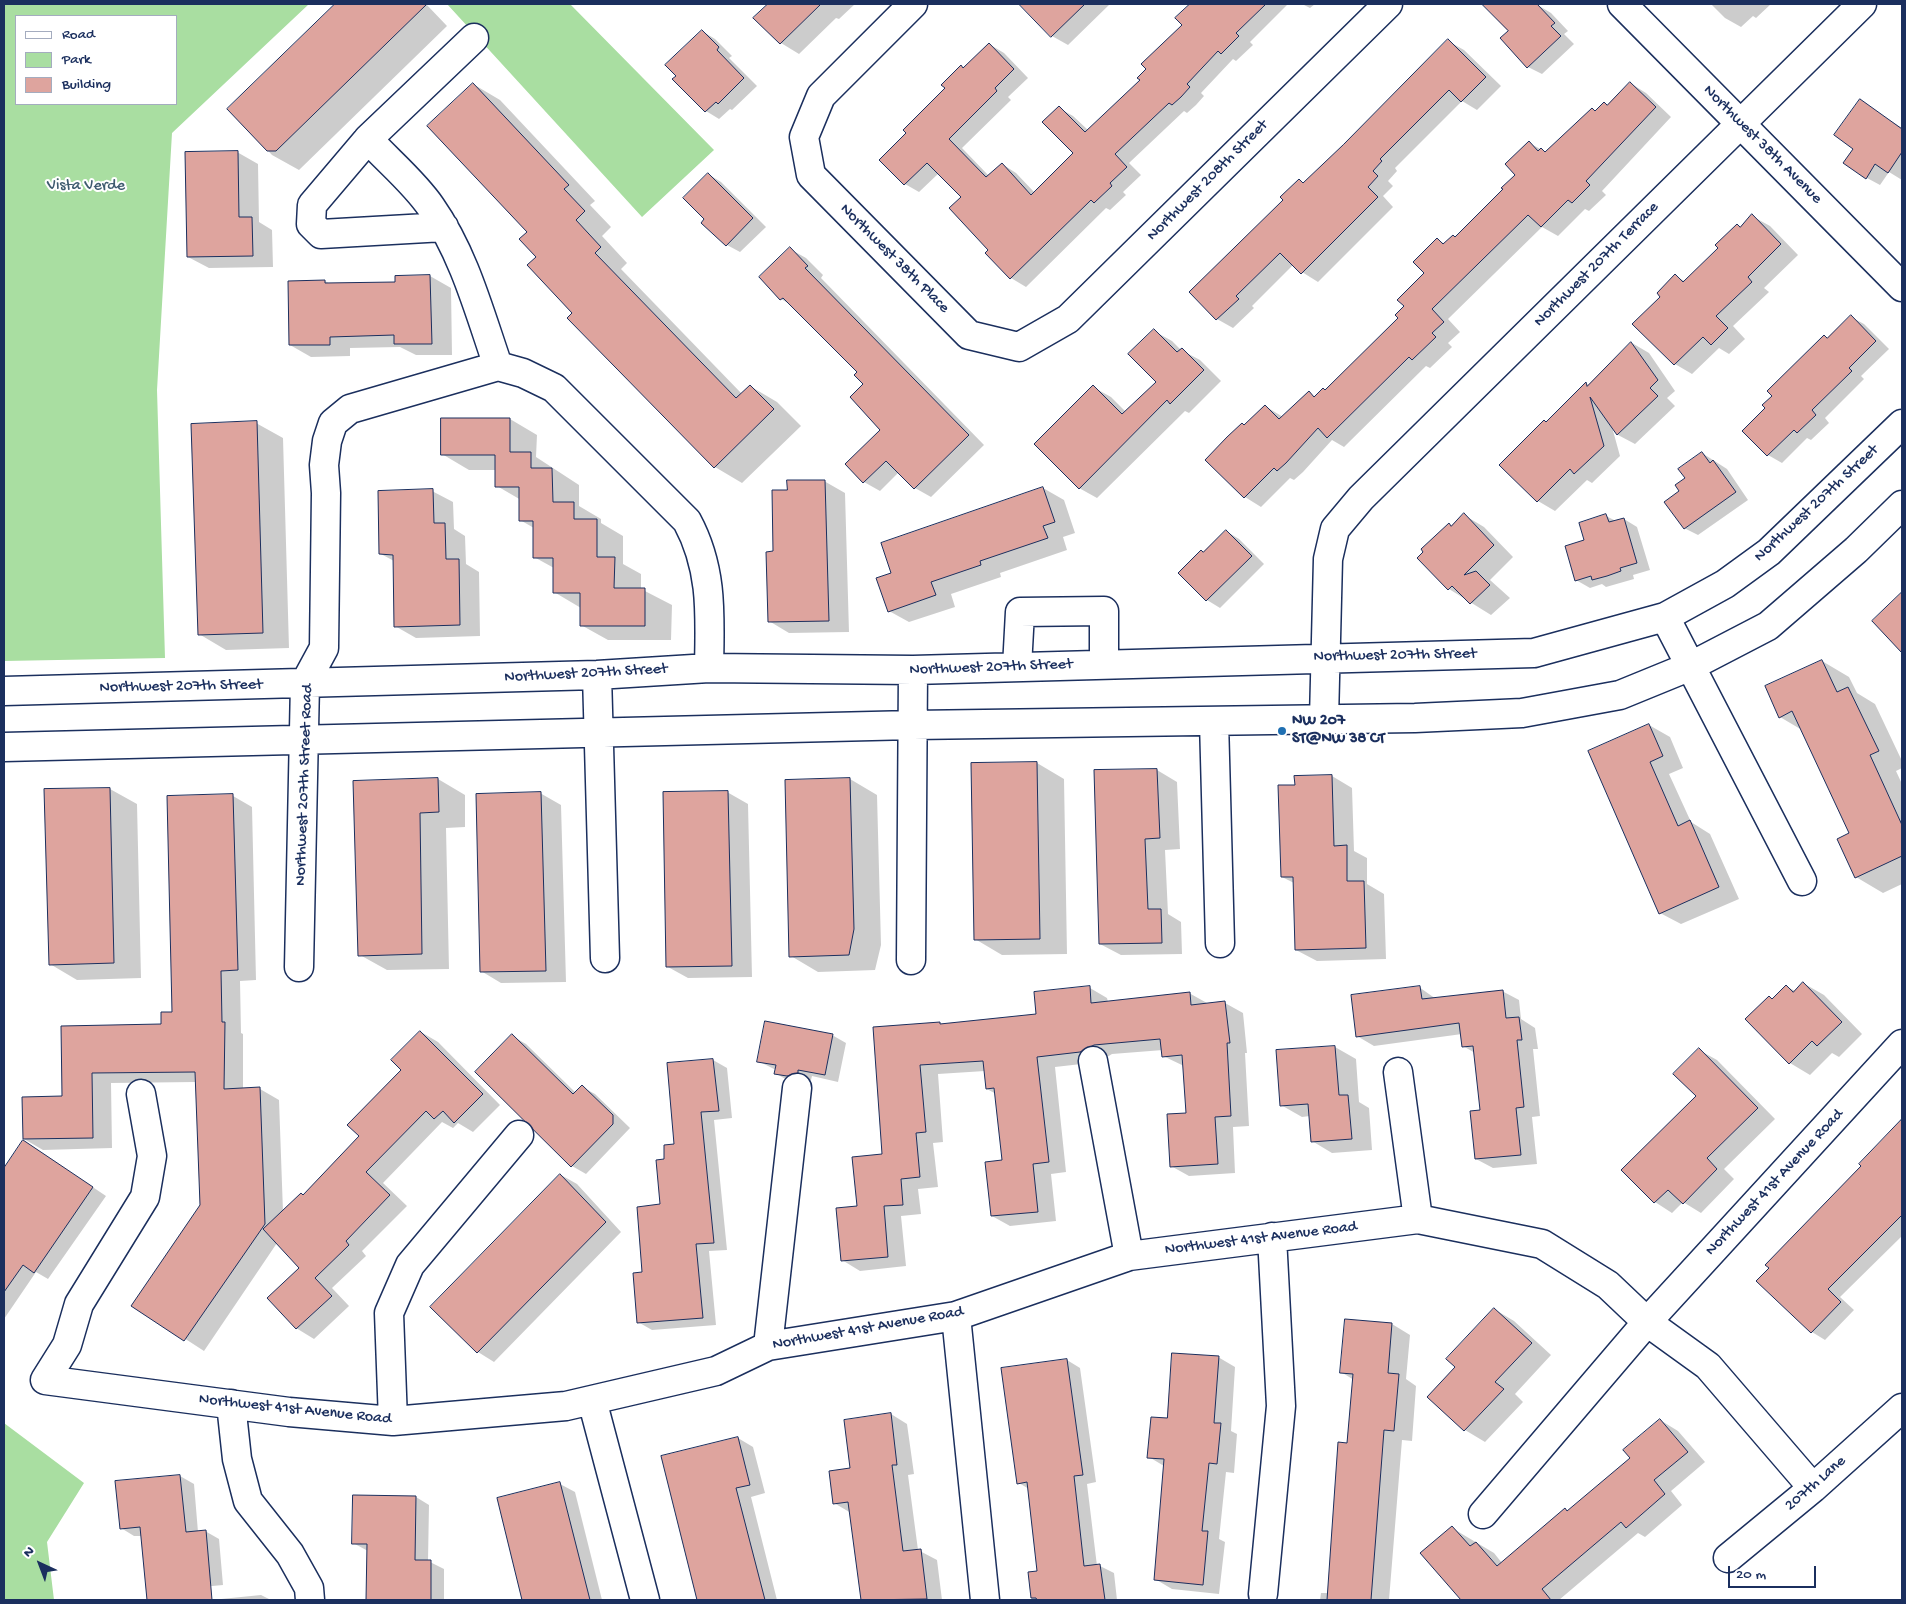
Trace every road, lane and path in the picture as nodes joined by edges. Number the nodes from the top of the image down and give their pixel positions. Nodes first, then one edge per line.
1 (913, 4) edge
2 (1388, 4) edge
3 (1622, 4) edge
4 (1862, 4) edge
5 (474, 38) dead end
6 (1741, 123) junction
7 (368, 139) junction
8 (444, 227) junction
9 (1902, 287) edge
10 (1019, 347) joint
11 (498, 366) junction
12 (1902, 424) edge
13 (1902, 505) edge
14 (1665, 618) junction
15 (1325, 658) junction
16 (1104, 664) junction
17 (1690, 666) junction
18 (1017, 667) junction
19 (709, 668) junction
20 (913, 670) junction
21 (597, 675) junction
22 (305, 684) junction
23 (4, 691) edge
24 (1324, 719) junction
25 (1214, 721) junction
26 (913, 725) junction
27 (599, 734) junction
28 (304, 740) junction
29 (4, 747) edge
30 (1802, 882) dead end
31 (1220, 943) dead end
32 (606, 958) dead end
33 (911, 960) dead end
34 (299, 968) dead end
35 (1902, 1044) edge
36 (1093, 1061) dead end
37 (1398, 1072) dead end
38 (797, 1088) dead end
39 (141, 1094) dead end
40 (519, 1135) dead end
41 (1418, 1219) junction
42 (1272, 1237) junction
43 (1129, 1256) junction
44 (956, 1316) junction
45 (1647, 1322) junction
46 (768, 1346) junction
47 (592, 1400) junction
48 (231, 1404) junction
49 (1902, 1408) edge
50 (393, 1421) junction
51 (1813, 1488) junction
52 (1483, 1514) dead end
53 (1728, 1558) dead end
54 (1263, 1594) dead end
55 (310, 1600) edge
56 (645, 1600) edge
57 (985, 1600) edge

1 - 10 street, Northwest 38th Place
2 - 10 street, Northwest 208th Street
3 - 6 street, Northwest 38th Avenue
4 - 6 street, Northwest 207th Terrace
5 - 7 street
6 - 9 street, Northwest 38th Avenue
6 - 15 street, Northwest 207th Terrace
7 - 8 street
7 - 8 street
8 - 11 street
11 - 19 street
11 - 22 street, Northwest 207th Street Road
12 - 14 street, Northwest 207th Street
13 - 17 street
14 - 15 street, Northwest 207th Street
14 - 17 street
15 - 16 street, Northwest 207th Street
15 - 24 street
16 - 18 street, Northwest 207th Street
16 - 18 street
17 - 24 street
17 - 30 street
18 - 20 street, Northwest 207th Street
19 - 20 street, Northwest 207th Street
19 - 21 street, Northwest 207th Street
20 - 26 street
21 - 22 street, Northwest 207th Street
21 - 27 street
22 - 23 street, Northwest 207th Street
22 - 28 street, Northwest 207th Street Road
24 - 25 street
25 - 26 street
25 - 31 street
26 - 27 street
26 - 33 street
27 - 28 street
27 - 32 street
28 - 29 street
28 - 34 street, Northwest 207th Street Road
35 - 45 street, Northwest 41st Avenue Road
36 - 43 street
37 - 41 street
38 - 46 street
39 - 48 street, Northwest 41st Avenue Road
40 - 50 street
41 - 42 street, Northwest 41st Avenue Road
41 - 45 street, Northwest 41st Avenue Road
42 - 43 street, Northwest 41st Avenue Road
42 - 54 street
43 - 44 street, Northwest 41st Avenue Road
44 - 46 street, Northwest 41st Avenue Road
44 - 57 street
45 - 51 street, Northwest 41st Avenue Road
45 - 52 street, Northwest 41st Avenue Road
46 - 47 street, Northwest 41st Avenue Road
47 - 50 street, Northwest 41st Avenue Road
47 - 56 street
48 - 50 street, Northwest 41st Avenue Road
48 - 55 street
49 - 51 street, 207th Lane
51 - 53 street, 207th Lane

